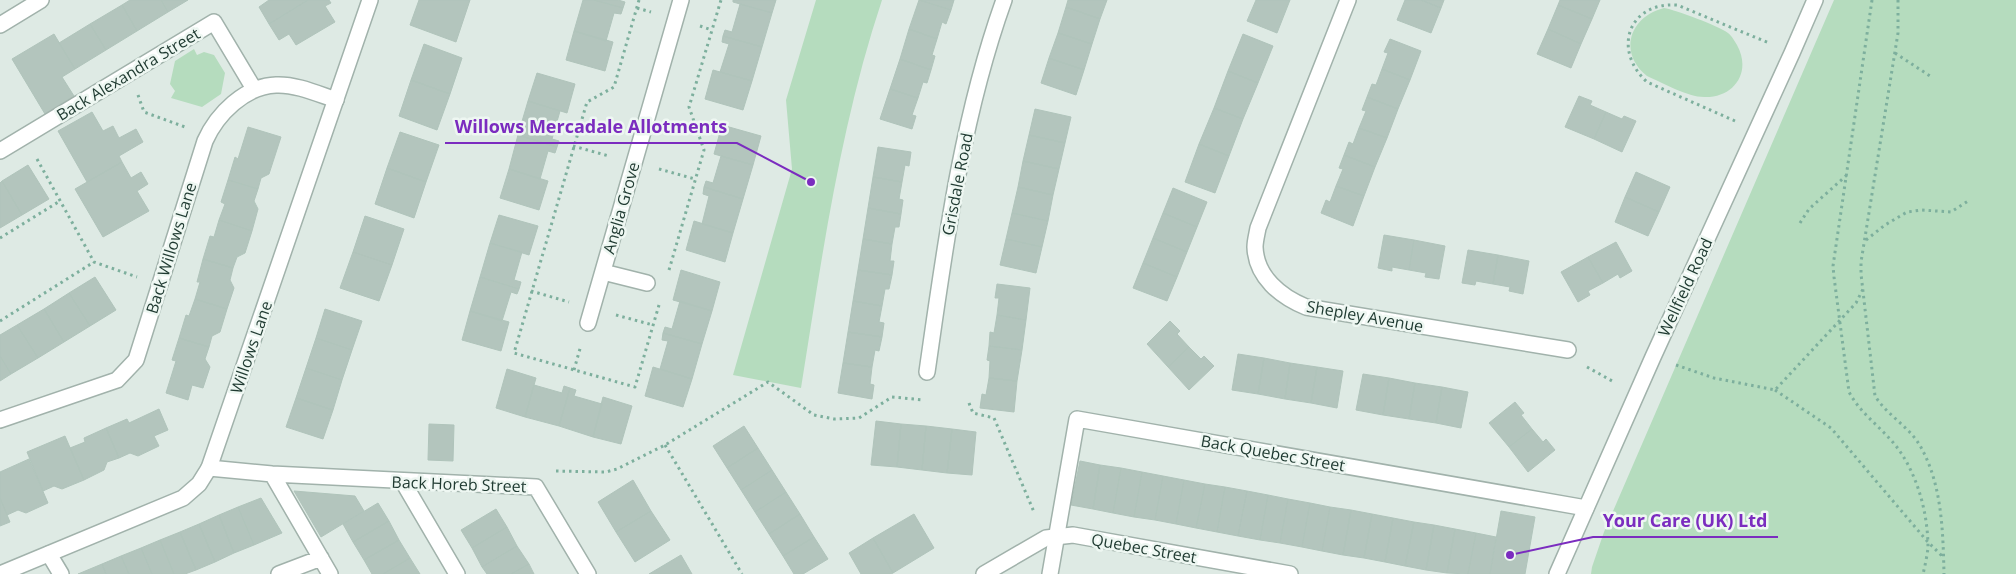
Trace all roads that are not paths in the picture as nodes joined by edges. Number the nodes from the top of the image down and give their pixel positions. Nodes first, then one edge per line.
1 (41, 0) edge
2 (370, 0) edge
3 (681, 0) edge
4 (1004, 0) edge
5 (1348, 0) edge
6 (1815, 0) edge
7 (0, 25) edge
8 (254, 89) junction
9 (336, 100) junction
10 (0, 151) edge
11 (603, 272) junction
12 (647, 283) dead end
13 (588, 323) dead end
14 (1568, 350) road end
15 (927, 372) dead end
16 (0, 420) edge
17 (209, 468) junction
18 (272, 474) junction
19 (403, 482) junction
20 (1586, 508) junction
21 (1051, 537) junction
22 (49, 554) junction
23 (321, 558) junction
24 (0, 574) edge
25 (62, 574) edge
26 (279, 574) edge
27 (330, 574) edge
28 (457, 574) edge
29 (588, 574) edge
30 (984, 574) edge
31 (1050, 574) edge
32 (1290, 574) edge
33 (1557, 574) edge

1 - 7 street
2 - 9 street, Willows Lane
3 - 11 street, Anglia Grove
4 - 15 street, Grisdale Road
5 - 14 street, Shepley Avenue
6 - 20 street, Wellfield Road
8 - 9 street, Back Willows Lane
8 - 10 street, Back Alexandra Street
8 - 16 street, Back Willows Lane
9 - 17 street, Willows Lane
11 - 12 street, Anglia Grove
11 - 13 street, Anglia Grove
17 - 18 street, Back Horeb Street
17 - 22 street, Willows Lane
18 - 19 street, Back Horeb Street
18 - 23 street
19 - 28 street
19 - 29 street, Back Horeb Street
20 - 21 street, Back Quebec Street
20 - 33 street, Wellfield Road
21 - 30 street
21 - 31 street
21 - 32 street, Quebec Street
22 - 24 street, Willows Lane
22 - 25 street
23 - 26 street
23 - 27 street

